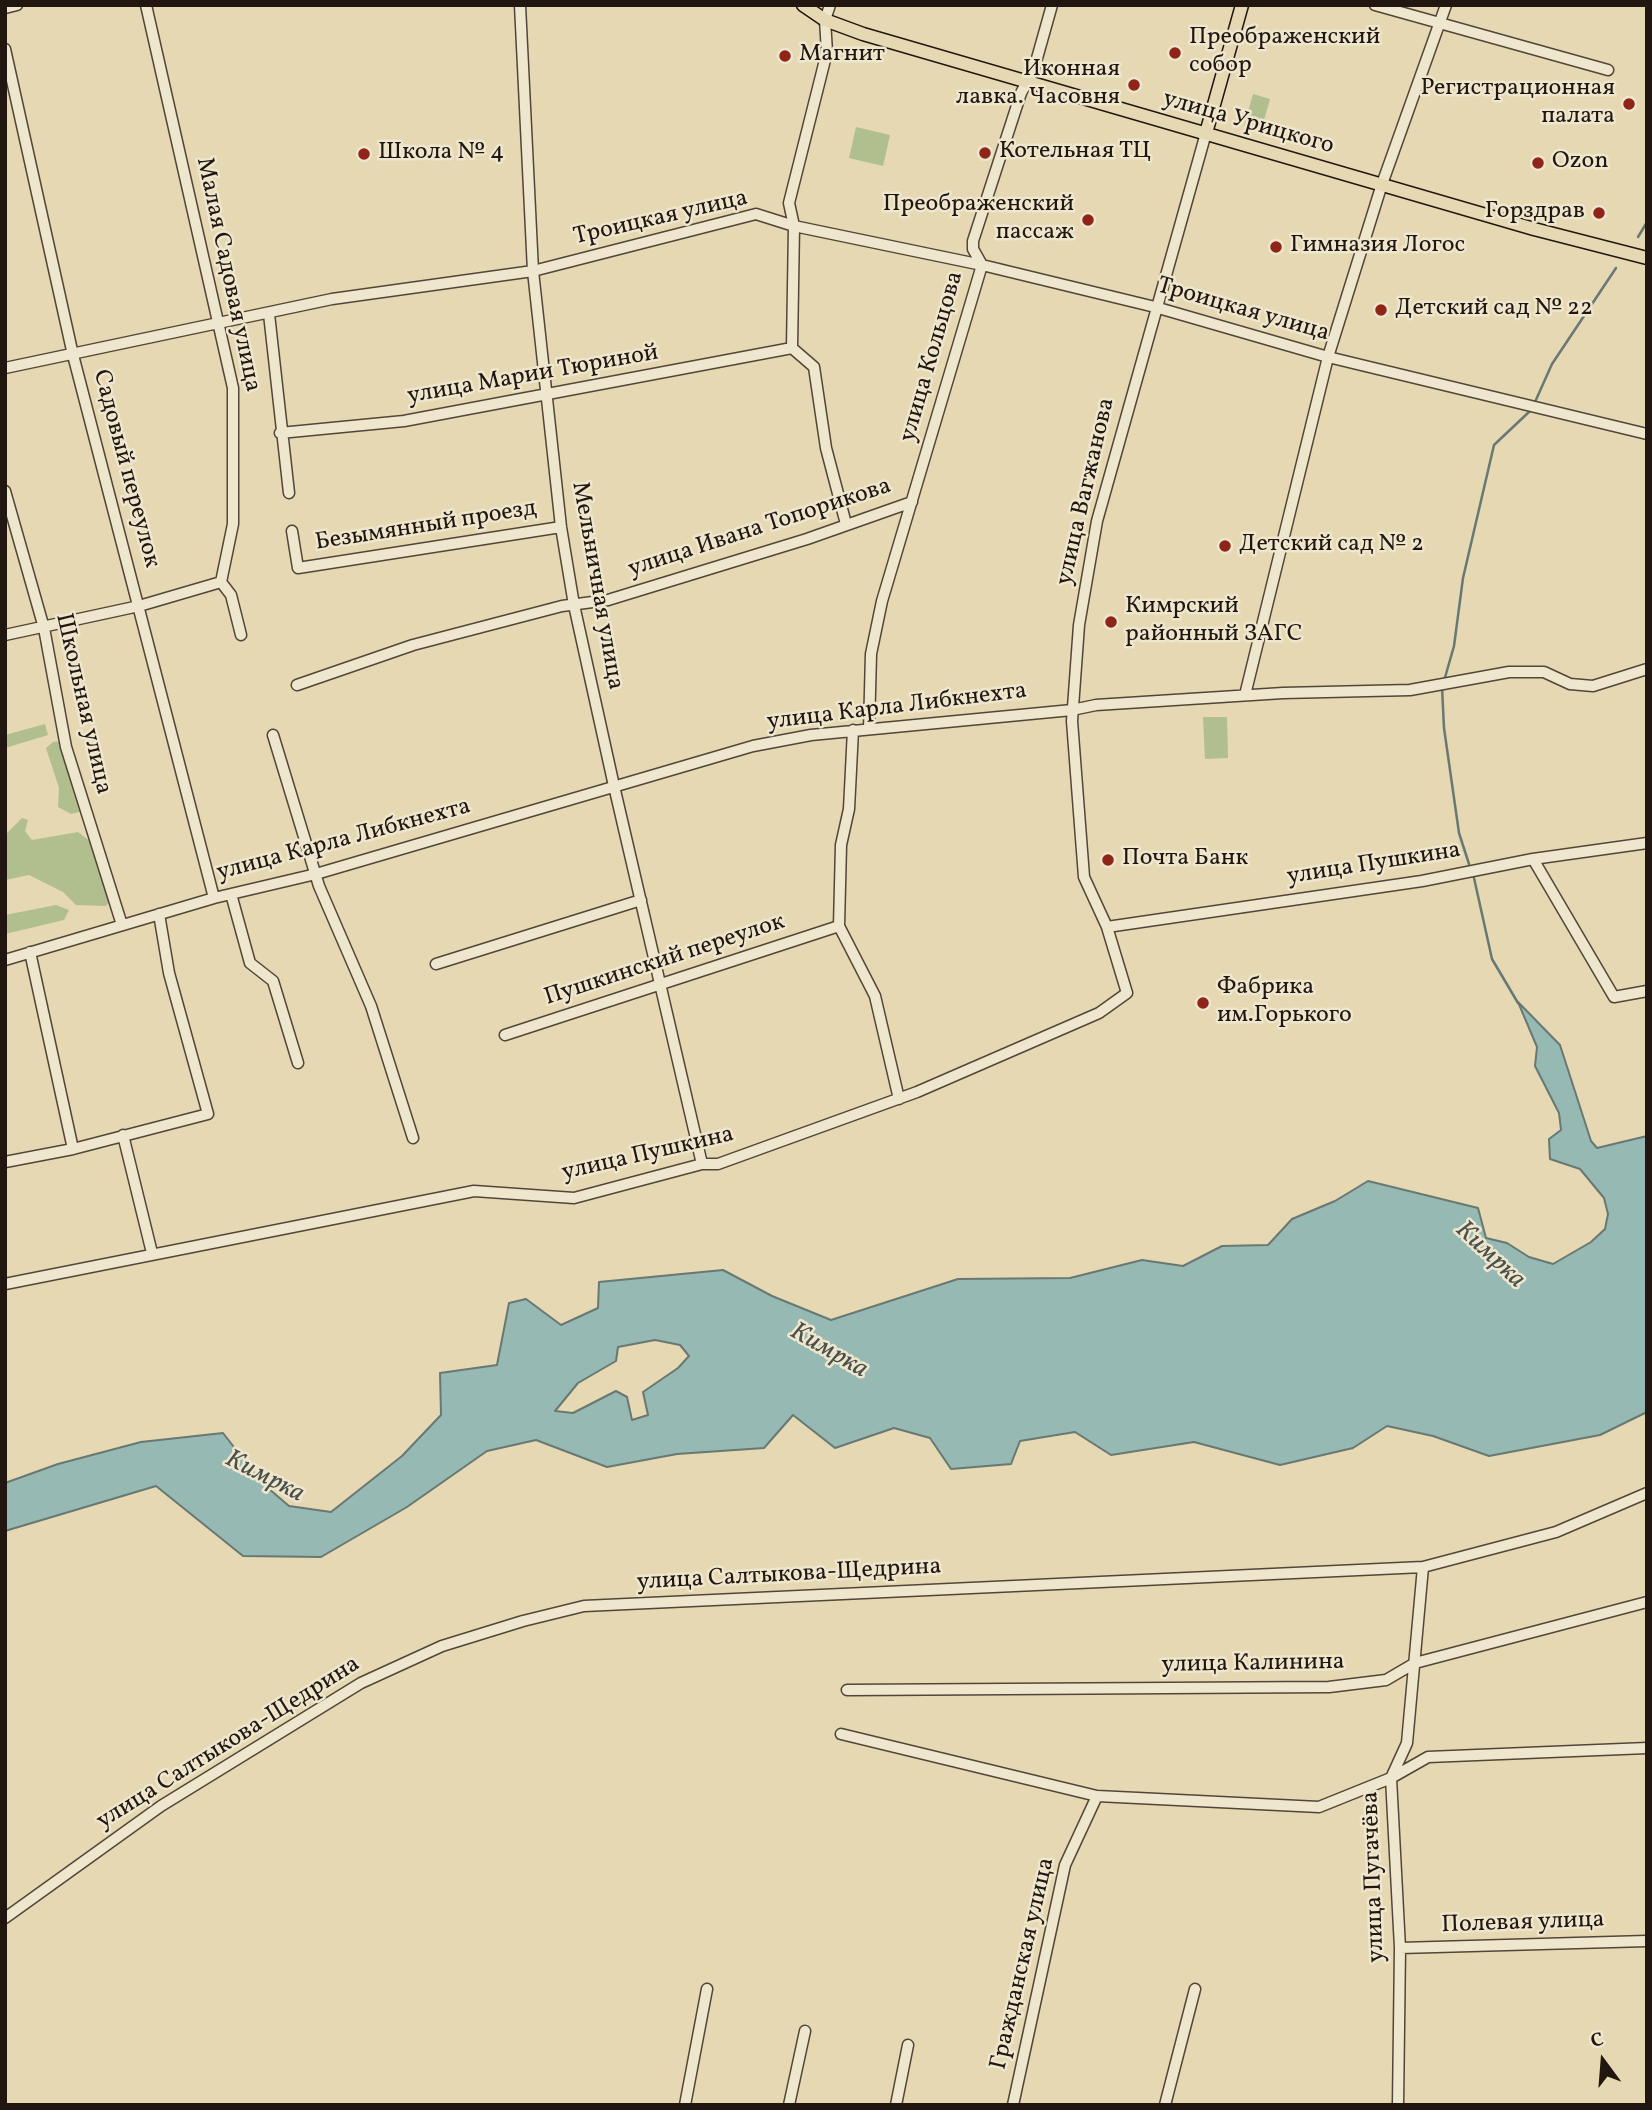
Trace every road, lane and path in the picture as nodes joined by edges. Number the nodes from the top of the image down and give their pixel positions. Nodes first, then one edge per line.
1 (18, 5) edge
2 (146, 5) edge
3 (520, 5) edge
4 (803, 5) edge
5 (830, 5) edge
6 (1052, 5) edge
7 (1242, 5) edge
8 (1375, 5) edge
9 (1446, 5) edge
10 (5, 8) edge
11 (825, 20) junction
12 (1439, 25) junction
13 (5, 48) edge
14 (1608, 70) dead end
15 (1027, 81) junction
16 (1206, 133) junction
17 (1382, 184) junction
18 (794, 226) junction
19 (1647, 258) edge
20 (982, 265) junction
21 (533, 271) junction
22 (1155, 307) junction
23 (269, 314) junction
24 (220, 323) junction
25 (792, 348) junction
26 (73, 355) junction
27 (1328, 358) junction
28 (5, 368) edge
29 (545, 396) junction
30 (281, 433) junction
31 (1647, 434) edge
32 (5, 491) edge
33 (289, 493) dead end
34 (912, 502) junction
35 (846, 524) junction
36 (561, 527) junction
37 (292, 531) dead end
38 (221, 582) junction
39 (574, 604) junction
40 (139, 606) junction
41 (44, 628) junction
42 (5, 635) edge
43 (241, 635) dead end
44 (1647, 669) edge
45 (297, 685) dead end
46 (1245, 695) junction
47 (1072, 710) junction
48 (869, 729) junction
49 (853, 730) junction
50 (273, 735) dead end
51 (614, 786) junction
52 (1647, 843) edge
53 (1533, 859) junction
54 (316, 874) junction
55 (231, 894) junction
56 (215, 898) junction
57 (641, 900) junction
58 (159, 914) junction
59 (122, 925) junction
60 (839, 926) junction
61 (1107, 927) junction
62 (30, 952) junction
63 (5, 960) edge
64 (436, 964) dead end
65 (662, 984) junction
66 (1647, 991) edge
67 (1127, 993) joint
68 (505, 1035) dead end
69 (299, 1063) dead end
70 (899, 1099) junction
71 (123, 1135) junction
72 (413, 1138) dead end
73 (73, 1149) junction
74 (5, 1162) edge
75 (702, 1164) junction
76 (152, 1253) junction
77 (5, 1284) edge
78 (1647, 1493) edge
79 (1423, 1567) junction
80 (1647, 1601) edge
81 (1415, 1663) junction
82 (848, 1690) dead end
83 (841, 1734) dead end
84 (1647, 1748) edge
85 (1391, 1778) junction
86 (1097, 1796) junction
87 (5, 1918) edge
88 (1647, 1941) edge
89 (1400, 1948) junction
90 (707, 1989) dead end
91 (1195, 1989) dead end
92 (805, 2031) dead end
93 (908, 2045) dead end
94 (685, 2105) edge
95 (789, 2105) edge
96 (896, 2105) edge
97 (1013, 2105) edge
98 (1165, 2105) edge
99 (1398, 2105) edge

1 - 10 street
2 - 24 street, Малая Садовая улица
3 - 21 street, Мельничная улица
4 - 11 main road, улица Урицкого
5 - 11 street
6 - 15 street, улица Кольцова
7 - 16 main road, улица Вагжанова
8 - 12 street
9 - 12 street
11 - 15 main road, улица Урицкого
11 - 18 street
12 - 14 street
12 - 17 street
13 - 26 street, Садовый переулок
15 - 16 main road, улица Урицкого
15 - 20 street, улица Кольцова
16 - 17 main road, улица Урицкого
16 - 22 street, улица Вагжанова
17 - 19 main road, улица Урицкого
17 - 27 street
18 - 20 street, Троицкая улица
18 - 21 street, Троицкая улица
18 - 25 street
20 - 22 street, Троицкая улица
20 - 34 street, улица Кольцова
21 - 23 street, Троицкая улица
21 - 29 street, Мельничная улица
22 - 27 street, Троицкая улица
22 - 47 street, улица Вагжанова
23 - 24 street, Троицкая улица
23 - 30 street
24 - 26 street, Троицкая улица
24 - 38 street, Малая Садовая улица
25 - 29 street, улица Марии Тюриной
25 - 35 street
26 - 28 street, Троицкая улица
26 - 40 street, Садовый переулок
27 - 31 street, Троицкая улица
27 - 46 street
29 - 30 street, улица Марии Тюриной
29 - 36 street, Мельничная улица
30 - 33 street
32 - 41 street, Школьная улица
34 - 35 street, улица Ивана Топорикова
34 - 48 street, улица Кольцова
35 - 39 street, улица Ивана Топорикова
36 - 37 street, Безымянный проезд
36 - 39 street, Мельничная улица
38 - 40 street
38 - 43 street
39 - 45 street, улица Ивана Топорикова
39 - 51 street, Мельничная улица
40 - 41 street
40 - 56 street, Садовый переулок
41 - 42 street
41 - 59 street, Школьная улица
44 - 46 street, улица Карла Либкнехта
46 - 47 street, улица Карла Либкнехта
47 - 48 street, улица Карла Либкнехта
47 - 61 street, улица Вагжанова
48 - 49 street, улица Карла Либкнехта
49 - 51 street, улица Карла Либкнехта
49 - 60 street
50 - 54 street
51 - 54 street, улица Карла Либкнехта
51 - 57 street, Мельничная улица
52 - 53 street, улица Пушкина
53 - 61 street, улица Пушкина
53 - 66 street
54 - 55 street, улица Карла Либкнехта
54 - 72 street
55 - 56 street, улица Карла Либкнехта
55 - 69 street
56 - 58 street, улица Карла Либкнехта
57 - 64 street
57 - 65 street, Мельничная улица
58 - 59 street, улица Карла Либкнехта
58 - 71 street
59 - 62 street, улица Карла Либкнехта
60 - 65 street, Пушкинский переулок
60 - 70 street
61 - 67 street, улица Вагжанова
62 - 63 street, улица Карла Либкнехта
62 - 73 street
65 - 68 street, Пушкинский переулок
65 - 75 street, Мельничная улица
67 - 70 street, улица Пушкина
70 - 75 street, улица Пушкина
71 - 73 street
71 - 76 street
73 - 74 street
75 - 76 street, улица Пушкина
76 - 77 street, улица Пушкина
78 - 79 street, улица Салтыкова-Щедрина
79 - 81 street, улица Пугачёва
79 - 87 street, улица Салтыкова-Щедрина
80 - 81 street, улица Калинина
81 - 82 street, улица Калинина
81 - 85 street, улица Пугачёва
83 - 86 street
84 - 85 street
85 - 86 street
85 - 89 street, улица Пугачёва
86 - 97 street, Гражданская улица
88 - 89 street, Полевая улица
89 - 99 street, улица Пугачёва
90 - 94 street
91 - 98 street
92 - 95 street
93 - 96 street

